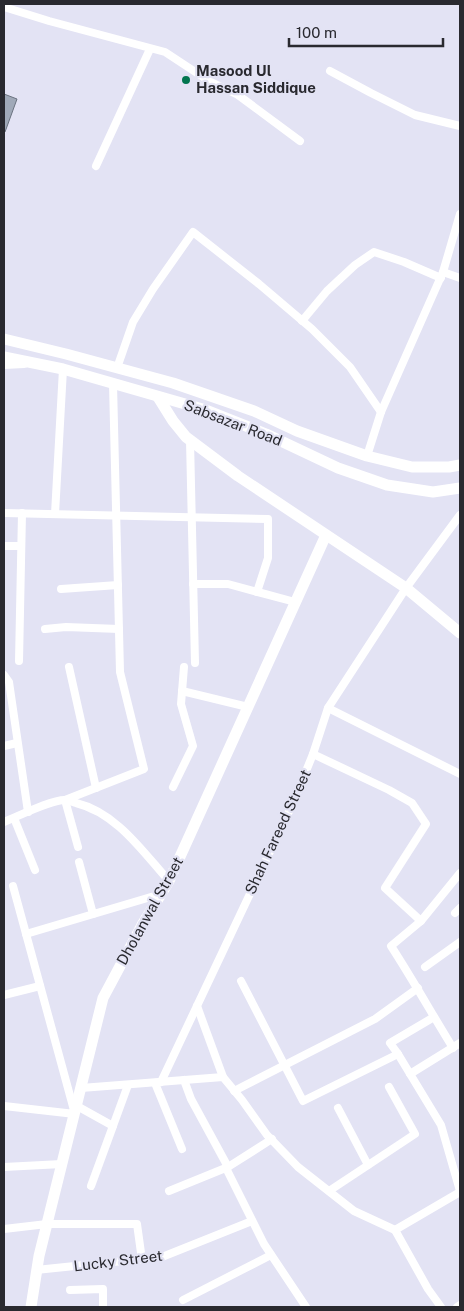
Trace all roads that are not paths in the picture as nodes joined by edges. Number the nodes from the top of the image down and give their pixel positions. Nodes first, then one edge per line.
1 (4, 6) edge
2 (150, 49) junction
3 (330, 70) dead end
4 (460, 126) edge
5 (300, 140) dead end
6 (96, 166) dead end
7 (460, 214) edge
8 (442, 275) junction
9 (460, 278) edge
10 (302, 321) junction
11 (4, 339) edge
12 (4, 357) edge
13 (24, 362) junction
14 (4, 363) edge
15 (117, 368) junction
16 (63, 369) junction
17 (113, 384) junction
18 (191, 389) junction
19 (158, 397) junction
20 (190, 405) junction
21 (382, 412) junction
22 (190, 440) junction
23 (367, 456) junction
24 (460, 465) edge
25 (460, 488) edge
26 (4, 513) edge
27 (22, 513) junction
28 (55, 514) junction
29 (116, 515) junction
30 (460, 515) edge
31 (192, 517) junction
32 (326, 534) junction
33 (4, 546) edge
34 (21, 546) junction
35 (193, 584) junction
36 (118, 585) junction
37 (406, 588) junction
38 (61, 589) dead end
39 (257, 592) junction
40 (295, 602) junction
41 (46, 629) dead end
42 (119, 629) junction
43 (460, 633) edge
44 (19, 661) dead end
45 (195, 663) dead end
46 (69, 667) dead end
47 (184, 667) dead end
48 (4, 675) edge
49 (182, 691) junction
50 (248, 707) junction
51 (328, 708) junction
52 (17, 742) junction
53 (4, 746) edge
54 (313, 754) junction
55 (460, 774) edge
56 (174, 787) dead end
57 (96, 788) junction
58 (66, 800) junction
59 (28, 812) junction
60 (14, 818) junction
61 (4, 822) edge
62 (78, 846) dead end
63 (79, 862) dead end
64 (35, 870) dead end
65 (460, 872) edge
66 (169, 881) junction
67 (13, 886) dead end
68 (161, 894) junction
69 (93, 914) junction
70 (421, 921) junction
71 (26, 934) junction
72 (460, 942) edge
73 (425, 967) dead end
74 (241, 981) dead end
75 (40, 986) junction
76 (418, 988) junction
77 (4, 995) edge
78 (197, 1006) junction
79 (434, 1017) junction
80 (460, 1043) edge
81 (453, 1048) junction
82 (398, 1054) junction
83 (284, 1065) junction
84 (410, 1074) junction
85 (223, 1077) junction
86 (184, 1080) junction
87 (158, 1082) junction
88 (128, 1085) junction
89 (81, 1088) junction
90 (389, 1088) dead end
91 (234, 1091) junction
92 (4, 1106) edge
93 (338, 1108) dead end
94 (76, 1110) junction
95 (113, 1126) junction
96 (272, 1139) junction
97 (182, 1149) dead end
98 (62, 1164) junction
99 (368, 1165) junction
100 (4, 1167) edge
101 (227, 1168) junction
102 (91, 1186) dead end
103 (169, 1191) dead end
104 (329, 1191) junction
105 (460, 1191) edge
106 (252, 1221) junction
107 (47, 1224) junction
108 (4, 1229) edge
109 (395, 1230) junction
110 (271, 1255) junction
111 (142, 1260) junction
112 (36, 1270) junction
113 (70, 1290) dead end
114 (183, 1300) dead end
115 (460, 1305) edge
116 (31, 1307) edge
117 (103, 1307) edge
118 (306, 1307) edge
119 (441, 1307) edge
120 (457, 1307) edge

1 - 2 street
2 - 5 street
2 - 6 street
3 - 4 street
7 - 8 street
8 - 9 street
8 - 10 street
8 - 21 street
10 - 15 street
10 - 21 street
11 - 15 street, Sabsazar Road
12 - 13 street, Sabsazar Road
13 - 14 main road
13 - 16 street, Sabsazar Road
15 - 18 street, Sabsazar Road
16 - 17 street, Sabsazar Road
16 - 28 street
17 - 19 street, Sabsazar Road
17 - 29 street
18 - 20 street
18 - 23 street, Sabsazar Road
19 - 20 street, Sabsazar Road
19 - 22 street
20 - 25 street, Sabsazar Road
21 - 23 street
22 - 31 street
22 - 32 street
23 - 24 street, Sabsazar Road
26 - 27 street
27 - 28 street
27 - 34 street
28 - 29 street
29 - 31 street
29 - 36 street
30 - 37 street, Shah Fareed Street
31 - 35 street
31 - 39 street
32 - 37 street
32 - 40 street, Dholanwal Street
33 - 34 street
34 - 44 street
35 - 39 street
35 - 45 street
36 - 38 street
36 - 42 street
37 - 43 street
37 - 51 street, Shah Fareed Street
39 - 40 street
40 - 50 street, Dholanwal Street
41 - 42 street
42 - 57 street
46 - 57 street
47 - 49 street
48 - 52 street
49 - 50 street
49 - 56 street
50 - 66 street, Dholanwal Street
51 - 54 street, Shah Fareed Street
51 - 55 street
52 - 53 street
52 - 59 street
54 - 70 street
54 - 78 street, Shah Fareed Street
57 - 58 street
58 - 59 street
58 - 62 street
58 - 66 street
59 - 60 street
60 - 61 street
60 - 64 street
63 - 69 street
65 - 70 street
66 - 68 street, Dholanwal Street
67 - 71 street
68 - 69 street
68 - 89 street, Dholanwal Street
69 - 71 street
70 - 76 street
71 - 75 street
72 - 73 street
74 - 83 street
75 - 77 street
75 - 94 street
76 - 79 street
76 - 83 street
78 - 85 street
78 - 87 street, Shah Fareed Street
79 - 81 street
79 - 82 street
80 - 81 street
81 - 84 street
82 - 83 street
82 - 84 street
83 - 91 street
84 - 105 street
85 - 86 street
85 - 91 street
86 - 87 street
86 - 101 street
87 - 88 street
87 - 97 street
88 - 89 street
88 - 95 street
89 - 94 street, Dholanwal Street
90 - 99 street
91 - 96 street
92 - 94 street
93 - 99 street
94 - 95 street
94 - 98 street, Dholanwal Street
95 - 102 street
96 - 101 street
96 - 104 street
98 - 100 street
98 - 107 street, Dholanwal Street
99 - 104 street
101 - 103 street
101 - 106 street
104 - 109 street
105 - 109 street
106 - 110 street
106 - 111 street, Lucky Street
107 - 108 street
107 - 111 street
107 - 112 street, Dholanwal Street
109 - 119 street
110 - 114 street
110 - 118 street
111 - 112 street, Lucky Street
112 - 116 street, Dholanwal Street
113 - 117 street
115 - 120 street

